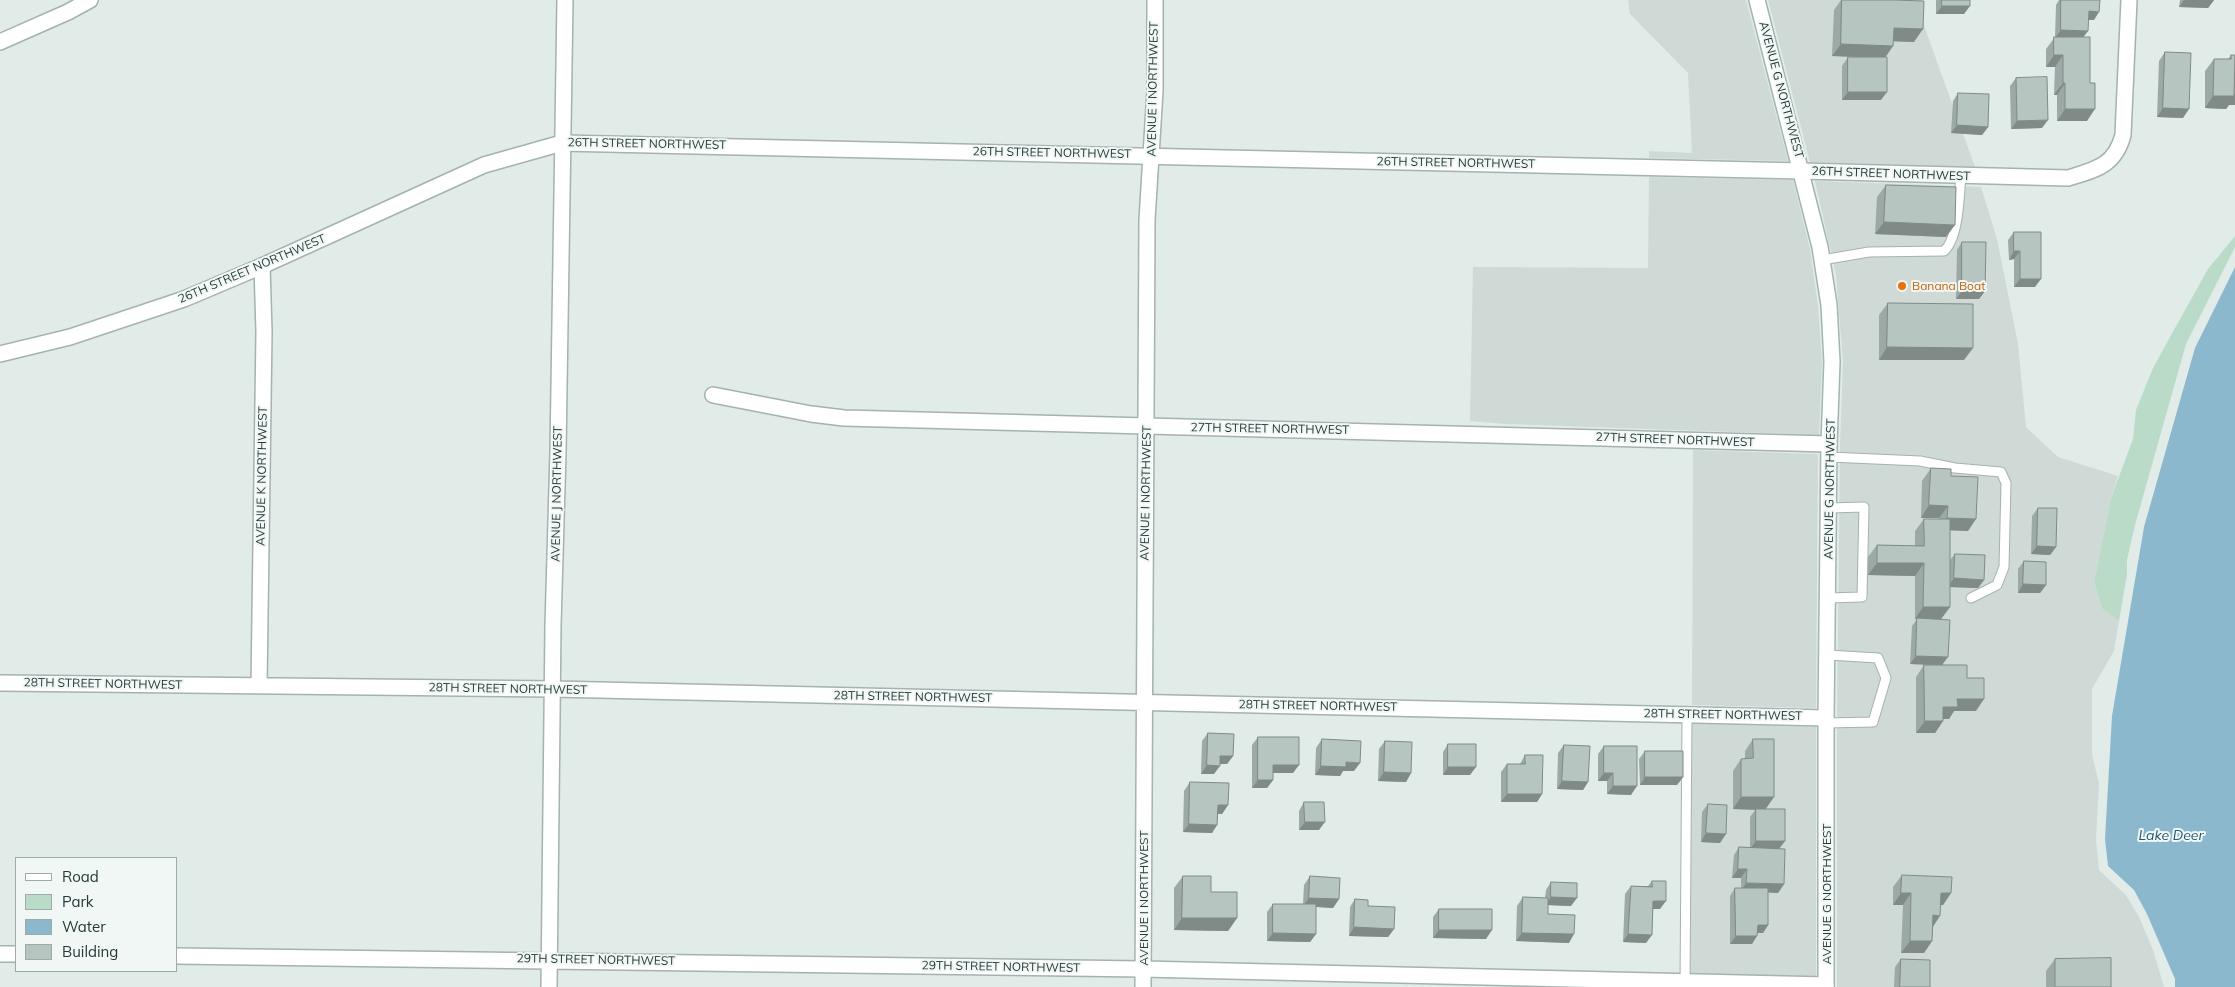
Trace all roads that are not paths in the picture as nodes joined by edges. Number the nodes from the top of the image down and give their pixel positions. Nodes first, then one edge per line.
1 (90, 0) edge
2 (565, 0) edge
3 (1155, 0) edge
4 (1757, 0) edge
5 (2130, 0) edge
6 (0, 42) edge
7 (562, 143) junction
8 (1152, 155) junction
9 (1802, 171) junction
10 (1961, 176) junction
11 (1822, 260) junction
12 (262, 266) junction
13 (0, 354) edge
14 (713, 395) dead end
15 (1147, 427) junction
16 (1829, 451) junction
17 (1829, 508) junction
18 (1829, 598) junction
19 (1971, 598) dead end
20 (1828, 655) junction
21 (0, 683) edge
22 (260, 686) junction
23 (554, 689) junction
24 (1145, 701) junction
25 (1687, 715) junction
26 (1826, 721) junction
27 (0, 954) edge
28 (15, 954) edge
29 (178, 956) edge
30 (550, 960) junction
31 (1144, 969) junction
32 (1685, 985) edge
33 (1826, 986) edge
34 (549, 987) edge
35 (1143, 987) edge

1 - 6 street
2 - 7 street, AVENUE J NORTHWEST
3 - 8 street, AVENUE I NORTHWEST
4 - 9 street, AVENUE G NORTHWEST
5 - 10 street, 26TH STREET NORTHWEST
7 - 8 street, 26TH STREET NORTHWEST
7 - 12 street, 26TH STREET NORTHWEST
7 - 23 street, AVENUE J NORTHWEST
8 - 9 street, 26TH STREET NORTHWEST
8 - 15 street, AVENUE I NORTHWEST
9 - 10 street, 26TH STREET NORTHWEST
9 - 11 street, AVENUE G NORTHWEST
10 - 11 lane
11 - 16 street, AVENUE G NORTHWEST
12 - 13 street, 26TH STREET NORTHWEST
12 - 22 street, AVENUE K NORTHWEST
14 - 15 street, 27TH STREET NORTHWEST
15 - 16 street, 27TH STREET NORTHWEST
15 - 24 street, AVENUE I NORTHWEST
16 - 17 street, AVENUE G NORTHWEST
16 - 19 lane
17 - 18 street, AVENUE G NORTHWEST
17 - 18 lane
18 - 20 street, AVENUE G NORTHWEST
20 - 26 street, AVENUE G NORTHWEST
20 - 26 lane
21 - 22 street, 28TH STREET NORTHWEST
22 - 23 street, 28TH STREET NORTHWEST
23 - 24 street, 28TH STREET NORTHWEST
23 - 30 street, AVENUE J NORTHWEST
24 - 25 street, 28TH STREET NORTHWEST
24 - 31 street, AVENUE I NORTHWEST
25 - 26 street, 28TH STREET NORTHWEST
25 - 32 lane
26 - 33 street, AVENUE G NORTHWEST
27 - 28 street
29 - 30 street, 29TH STREET NORTHWEST
30 - 31 street, 29TH STREET NORTHWEST
30 - 34 street, AVENUE J NORTHWEST
31 - 32 street, 29TH STREET NORTHWEST
31 - 35 street, AVENUE I NORTHWEST
32 - 33 street, 29TH STREET NORTHWEST

